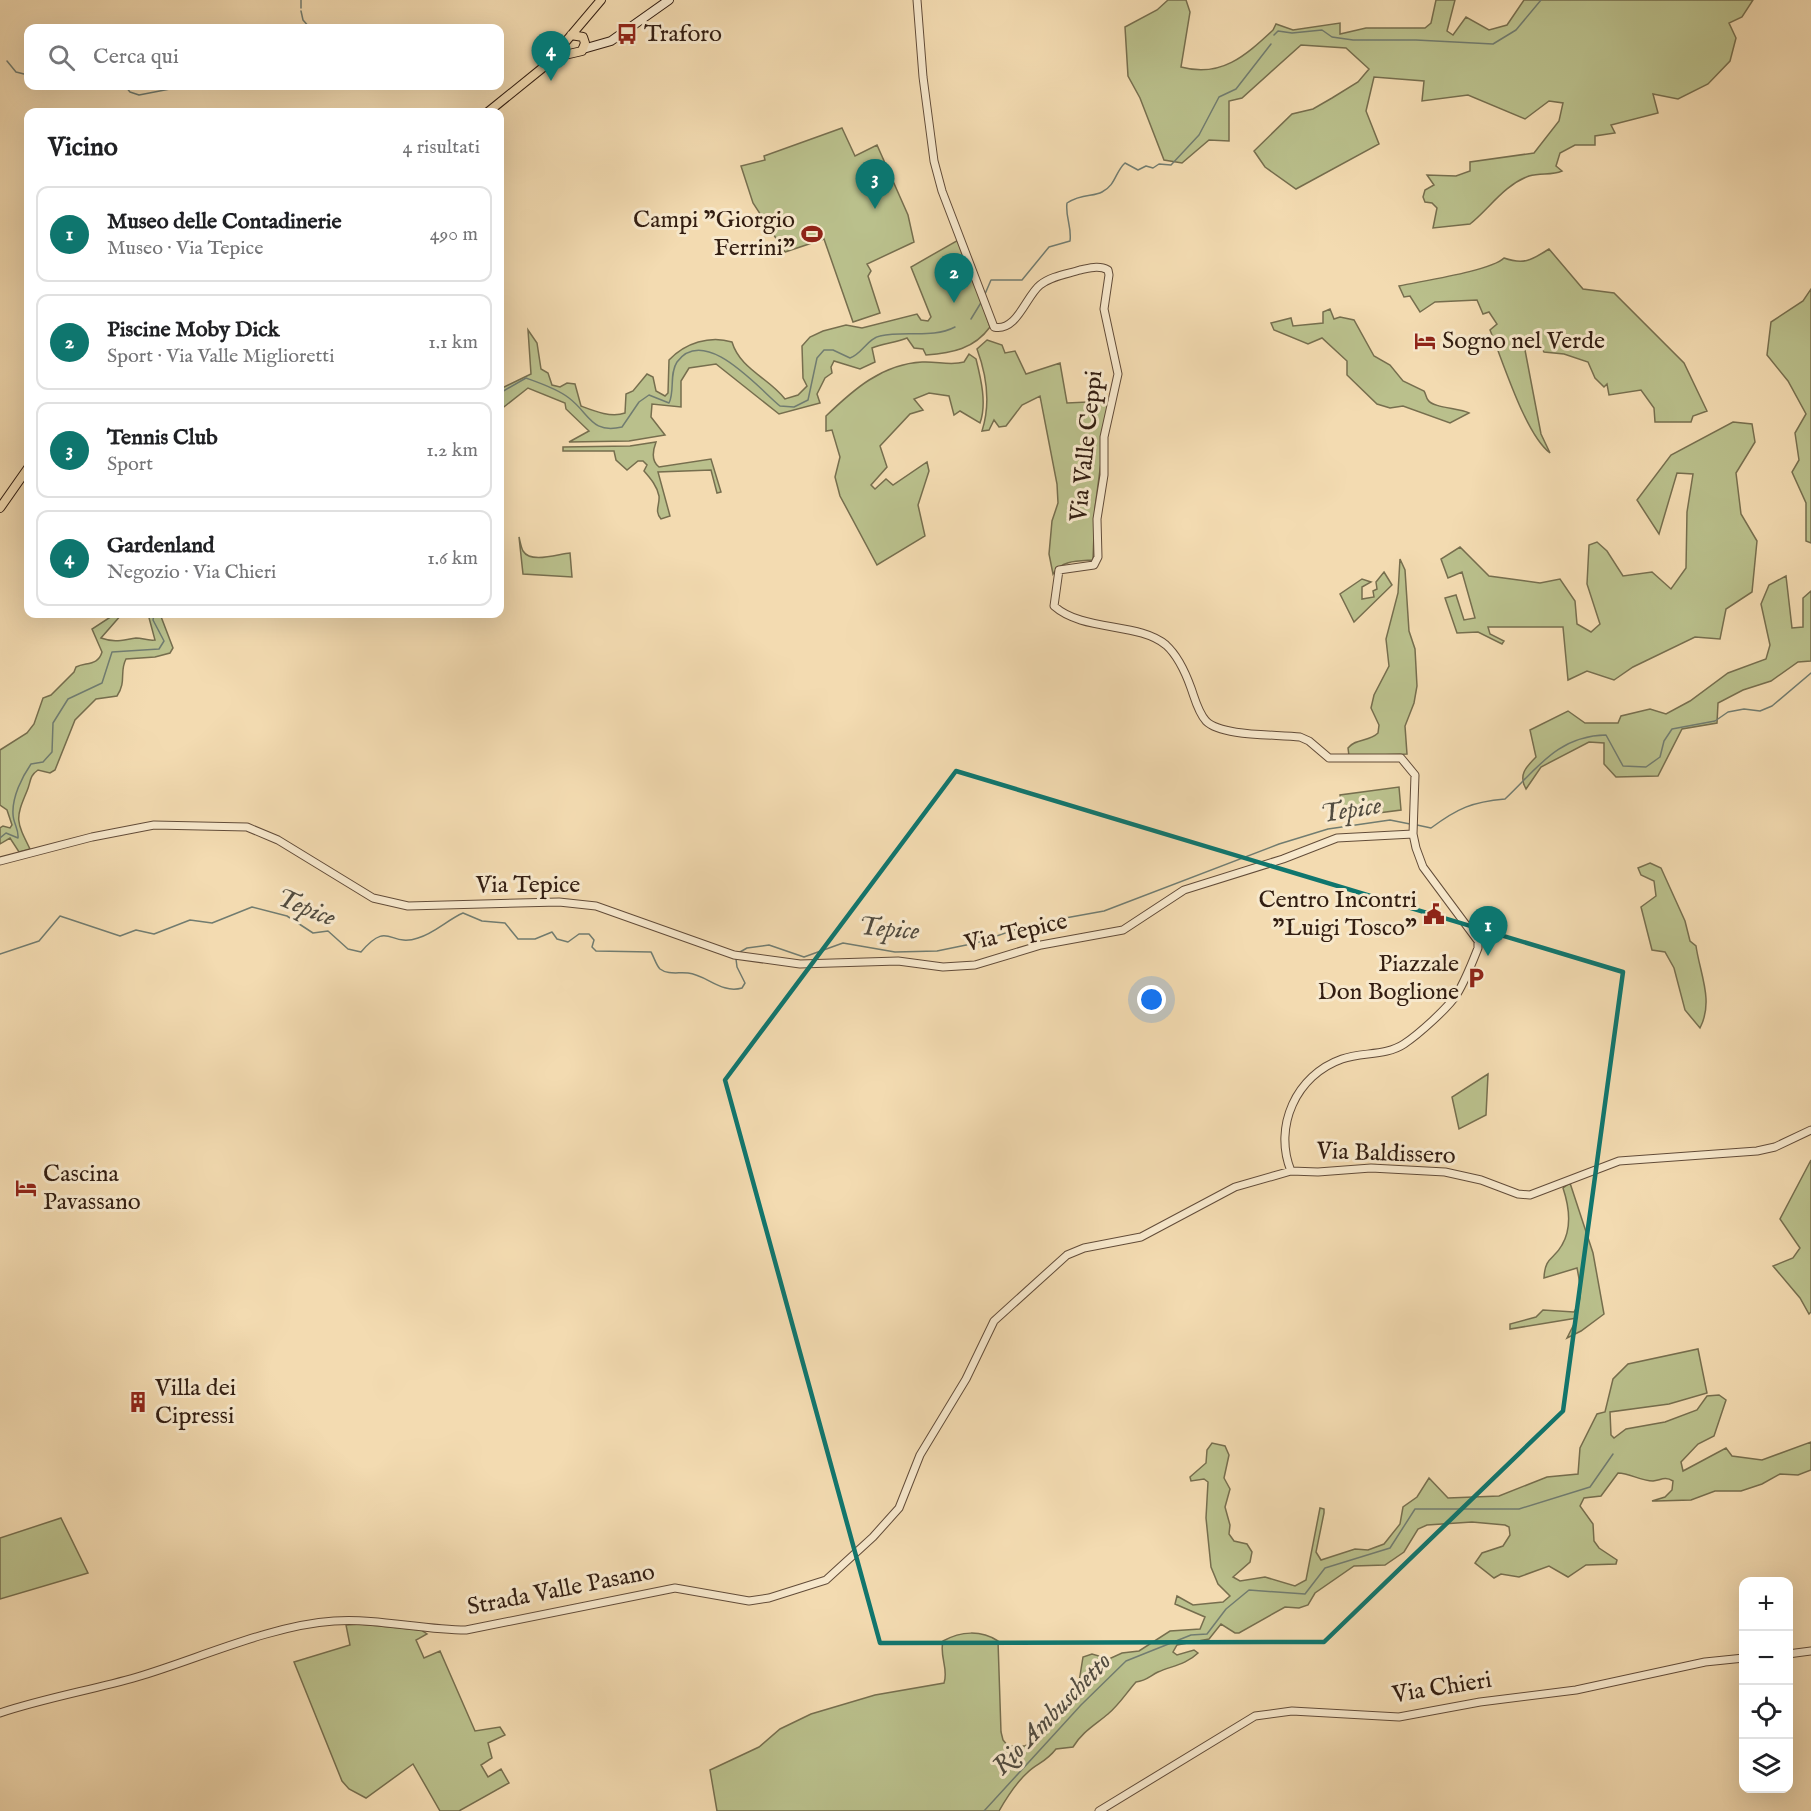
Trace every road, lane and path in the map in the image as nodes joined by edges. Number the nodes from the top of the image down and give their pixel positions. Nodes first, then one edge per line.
1 (601, 0) edge
2 (669, 0) edge
3 (917, 0) edge
4 (592, 11) junction
5 (620, 33) junction
6 (568, 38) junction
7 (584, 39) junction
8 (583, 49) junction
9 (570, 52) junction
10 (524, 83) junction
11 (493, 108) edge
12 (24, 474) edge
13 (0, 508) edge
14 (1414, 832) junction
15 (0, 861) edge
16 (1811, 1130) edge
17 (1291, 1171) junction
18 (994, 1321) joint
19 (1811, 1651) edge
20 (1793, 1653) edge
21 (1739, 1658) edge
22 (0, 1713) edge
23 (1099, 1811) edge

1 - 4 main road
2 - 5 main road
3 - 14 street, Via Valle Ceppi
4 - 6 main road
4 - 7 main road
5 - 7 main road
5 - 8 main road
6 - 7 main road
6 - 9 main road
6 - 10 main road
7 - 8 main road
8 - 9 main road
9 - 10 main road
10 - 11 main road
12 - 13 main road
14 - 15 street, Via Tepice
14 - 17 street
16 - 17 street, Via Baldissero
17 - 18 street, Via Baldissero
18 - 22 street, Strada Valle Pasano
19 - 20 street
21 - 23 street, Via Chieri

